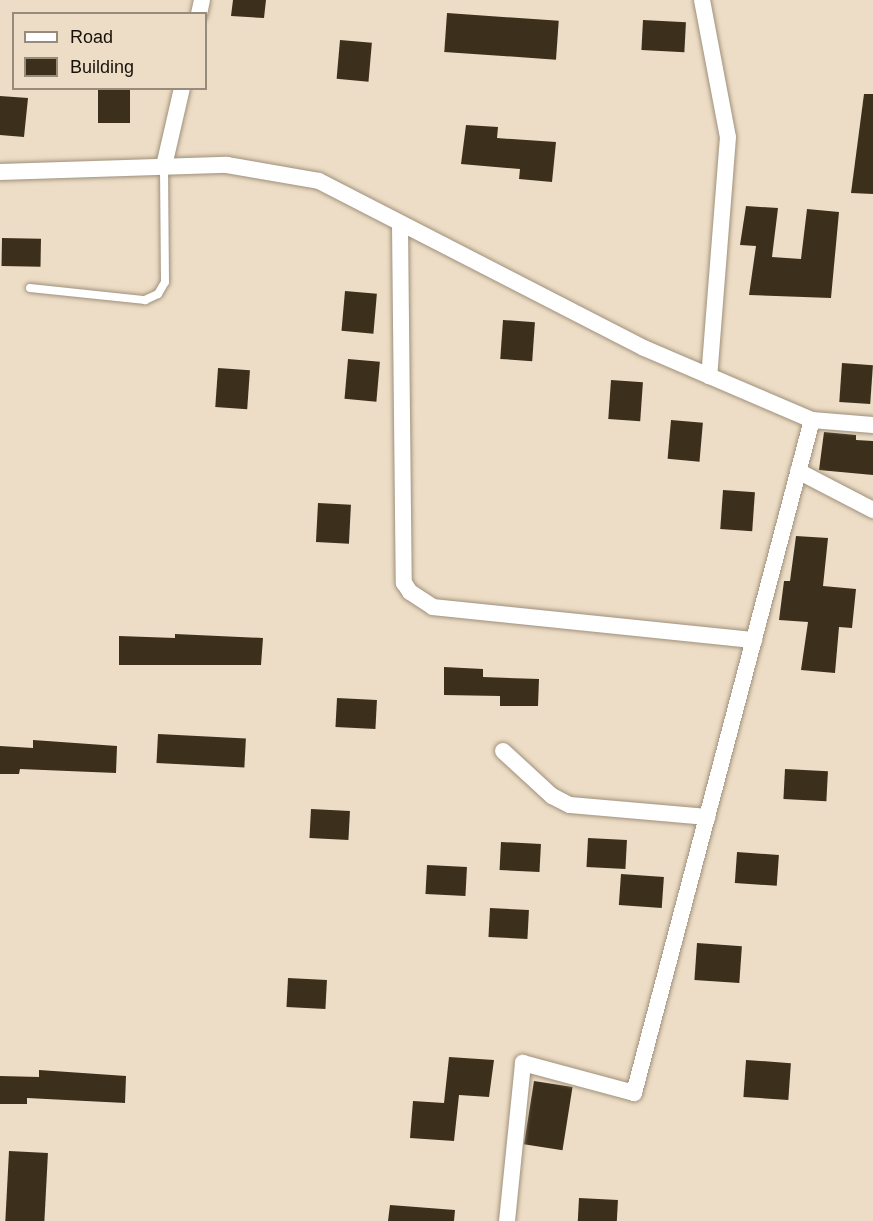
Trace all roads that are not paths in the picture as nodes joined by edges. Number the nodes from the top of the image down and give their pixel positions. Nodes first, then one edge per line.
1 (702, 0) edge
2 (182, 90) edge
3 (164, 166) junction
4 (0, 172) edge
5 (400, 225) junction
6 (30, 288) dead end
7 (709, 376) junction
8 (812, 420) junction
9 (873, 424) edge
10 (798, 471) junction
11 (873, 510) edge
12 (754, 640) junction
13 (503, 751) dead end
14 (707, 817) junction
15 (507, 1221) edge

1 - 7 street
2 - 3 street
3 - 4 street
3 - 5 street
3 - 6 lane
5 - 7 street
5 - 12 street
7 - 8 street
8 - 9 street
8 - 10 street
10 - 11 street
10 - 12 street
12 - 14 street
13 - 14 street
14 - 15 street

